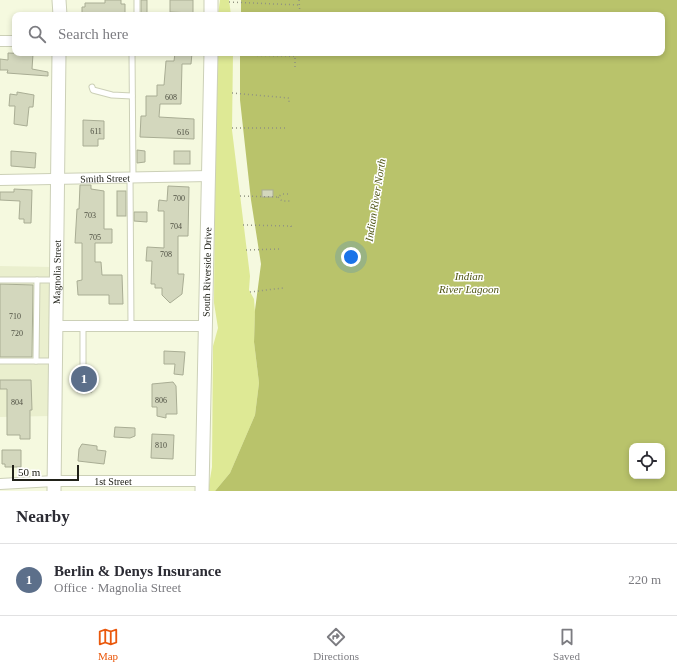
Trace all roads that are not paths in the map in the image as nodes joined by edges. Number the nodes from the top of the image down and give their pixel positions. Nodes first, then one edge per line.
1 (59, 0) edge
2 (137, 0) edge
3 (211, 0) edge
4 (60, 12) edge
5 (136, 12) edge
6 (211, 12) edge
7 (0, 41) edge
8 (12, 41) edge
9 (60, 56) edge
10 (132, 56) edge
11 (211, 56) edge
12 (92, 87) dead end
13 (132, 96) junction
14 (209, 176) junction
15 (131, 177) junction
16 (57, 178) junction
17 (0, 180) edge
18 (0, 280) edge
19 (37, 280) junction
20 (56, 280) junction
21 (55, 326) junction
22 (83, 326) junction
23 (132, 326) junction
24 (206, 326) junction
25 (0, 361) edge
26 (36, 361) junction
27 (55, 362) junction
28 (83, 364) dead end
29 (0, 484) edge
30 (54, 486) edge
31 (202, 486) edge

1 - 4 street
2 - 5 lane
3 - 6 street
7 - 8 street
9 - 16 street, Magnolia Street
10 - 13 lane
11 - 14 street, South Riverside Drive
12 - 13 lane
13 - 15 lane
14 - 15 street, Smith Street
14 - 24 street, South Riverside Drive
15 - 16 street, Smith Street
15 - 23 lane
16 - 17 street, Smith Street
16 - 20 street, Magnolia Street
18 - 19 lane
19 - 20 lane
19 - 26 lane
20 - 21 street, Magnolia Street
21 - 22 street
21 - 27 street, Magnolia Street
22 - 23 street
22 - 28 lane
23 - 24 street
24 - 31 street, South Riverside Drive
25 - 26 lane
26 - 27 lane
27 - 30 street, Magnolia Street
29 - 30 street, 1st Street
30 - 31 street, 1st Street

